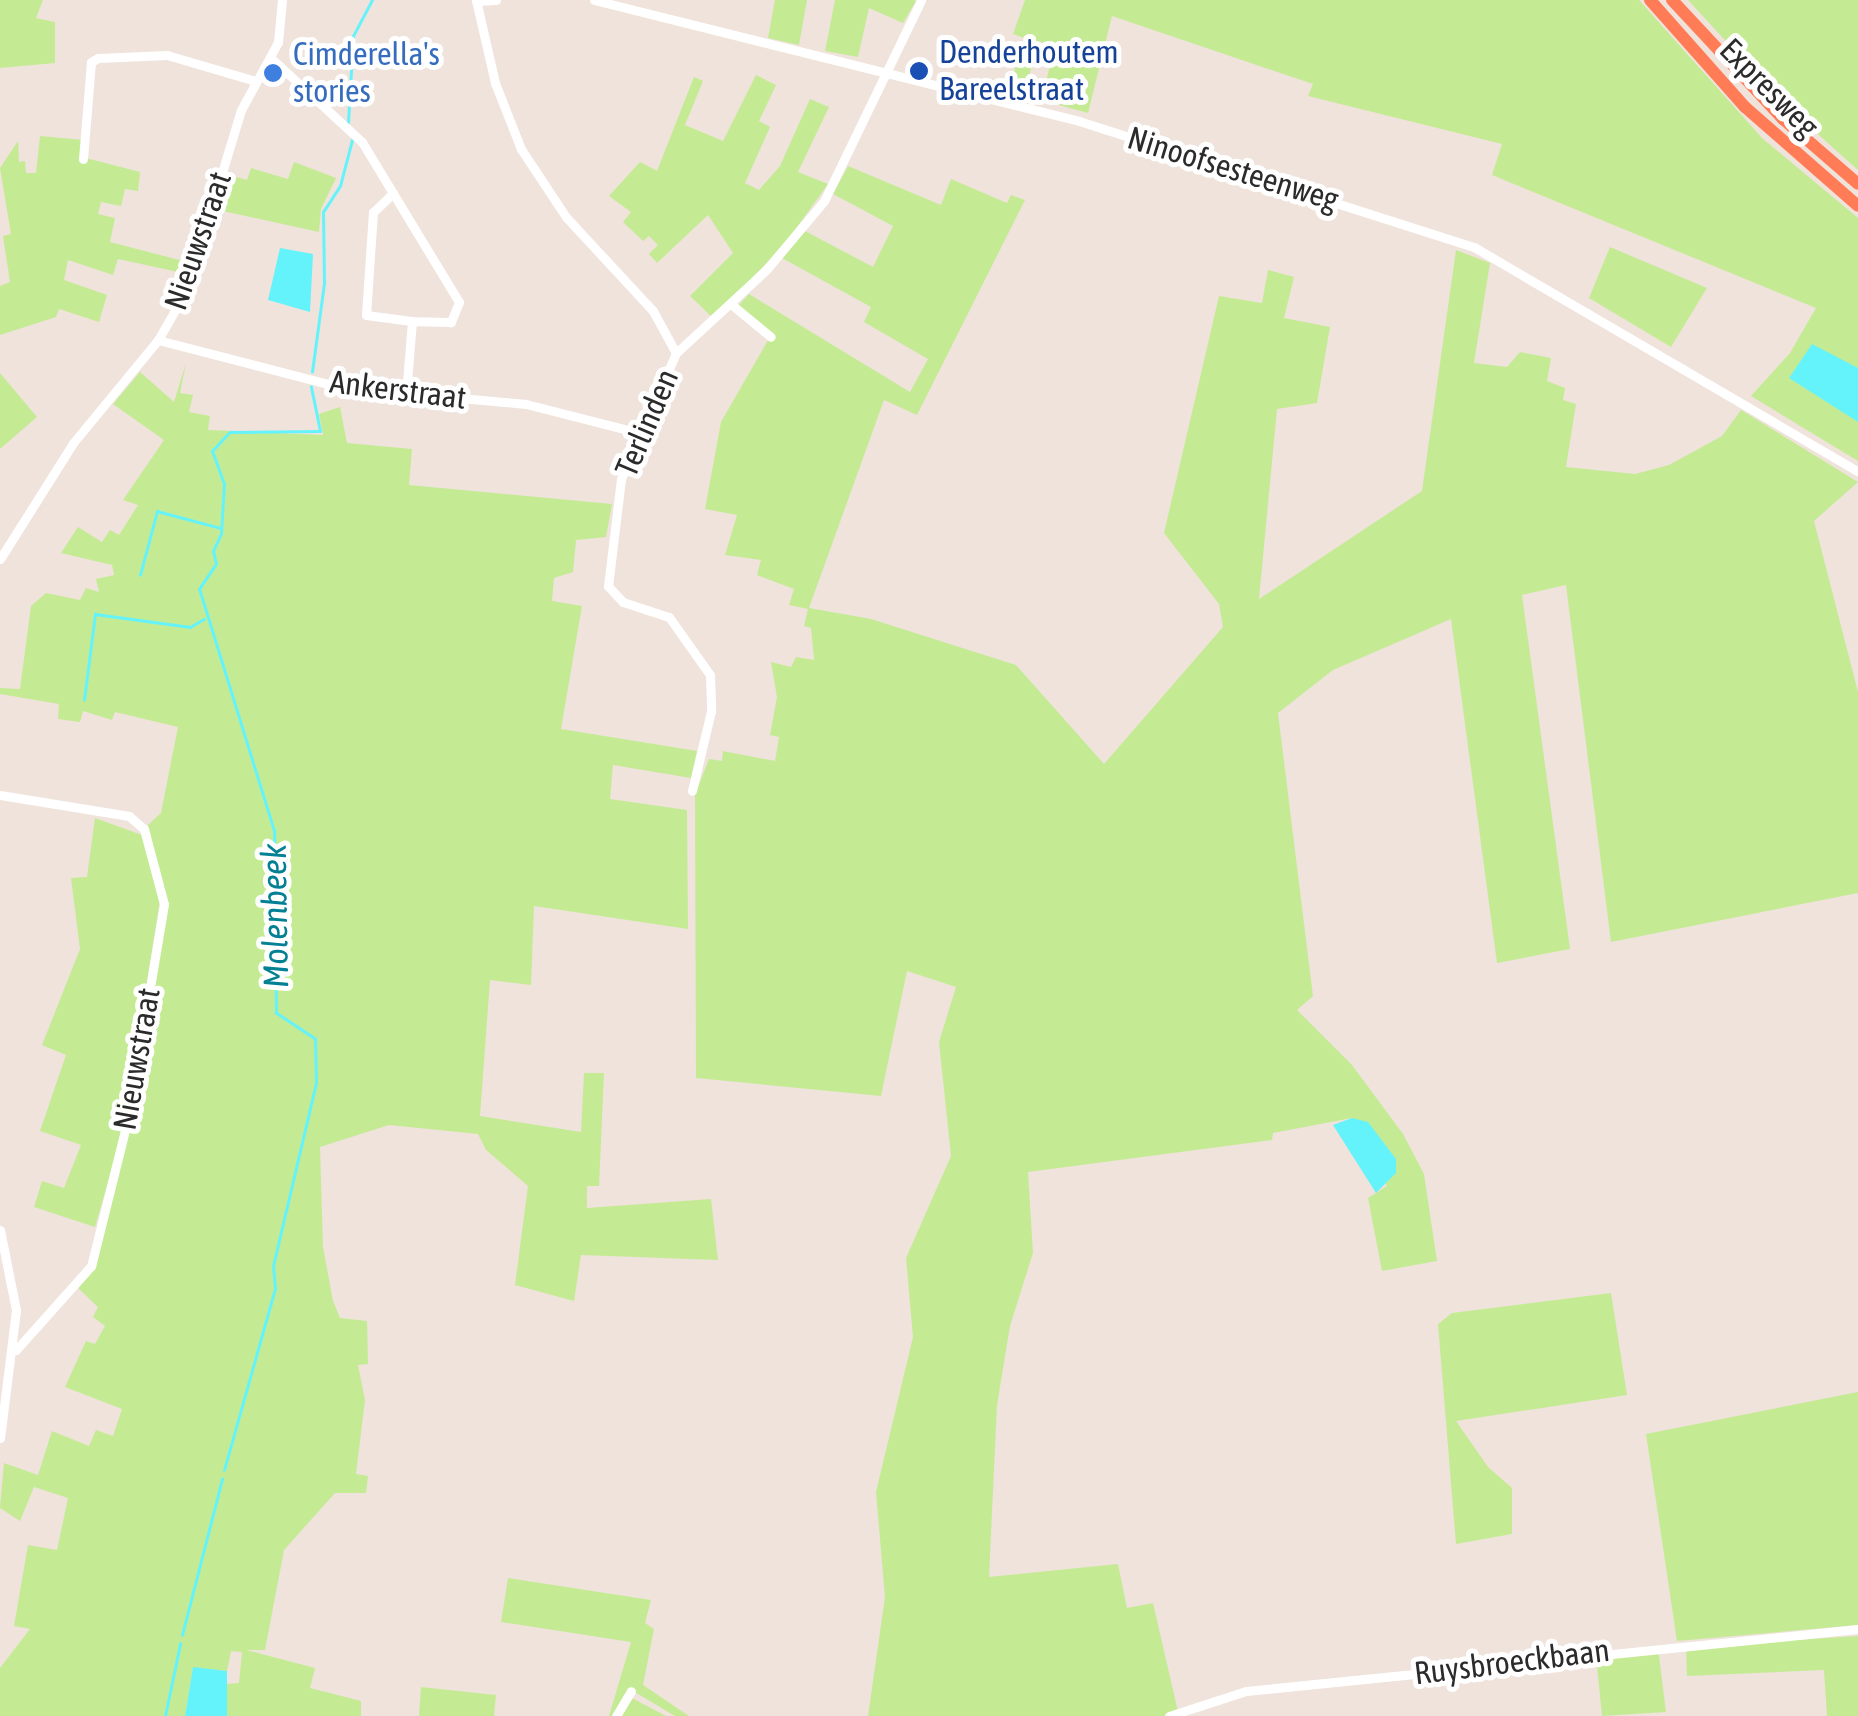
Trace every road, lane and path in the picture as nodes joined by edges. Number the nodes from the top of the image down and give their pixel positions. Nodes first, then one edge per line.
1 (282, 0) edge
2 (496, 0) edge
3 (594, 0) edge
4 (922, 0) edge
5 (1650, 0) edge
6 (1672, 0) edge
7 (476, 1) edge
8 (271, 58) junction
9 (882, 71) junction
10 (256, 81) junction
11 (84, 159) dead end
12 (1858, 184) edge
13 (394, 193) junction
14 (1858, 206) edge
15 (732, 305) junction
16 (412, 321) junction
17 (771, 337) dead end
18 (158, 340) junction
19 (676, 353) junction
20 (406, 394) junction
21 (640, 433) junction
22 (1858, 471) edge
23 (0, 560) edge
24 (692, 791) dead end
25 (0, 795) edge
26 (0, 1230) edge
27 (16, 1350) junction
28 (0, 1438) edge
29 (1858, 1629) edge
30 (631, 1692) dead end
31 (616, 1716) edge
32 (1169, 1716) edge

1 - 8 street, Nieuwstraat
2 - 7 street
3 - 9 street, Ninoofsesteenweg
4 - 9 street
5 - 14 highway, Expresweg
6 - 12 highway, Expresweg
7 - 19 street, Terlinden
8 - 10 street, Nieuwstraat
8 - 13 street
9 - 15 street
9 - 22 street, Ninoofsesteenweg
10 - 11 street
10 - 18 street, Nieuwstraat
13 - 16 street
13 - 16 street
15 - 17 street
15 - 19 street
16 - 20 street
18 - 20 street, Ankerstraat
18 - 23 street, Nieuwstraat
19 - 21 street, Terlinden
20 - 21 street, Ankerstraat
21 - 24 street, Terlinden
25 - 27 street, Nieuwstraat
26 - 27 street
27 - 28 street
29 - 32 street, Ruysbroeckbaan
30 - 31 street

